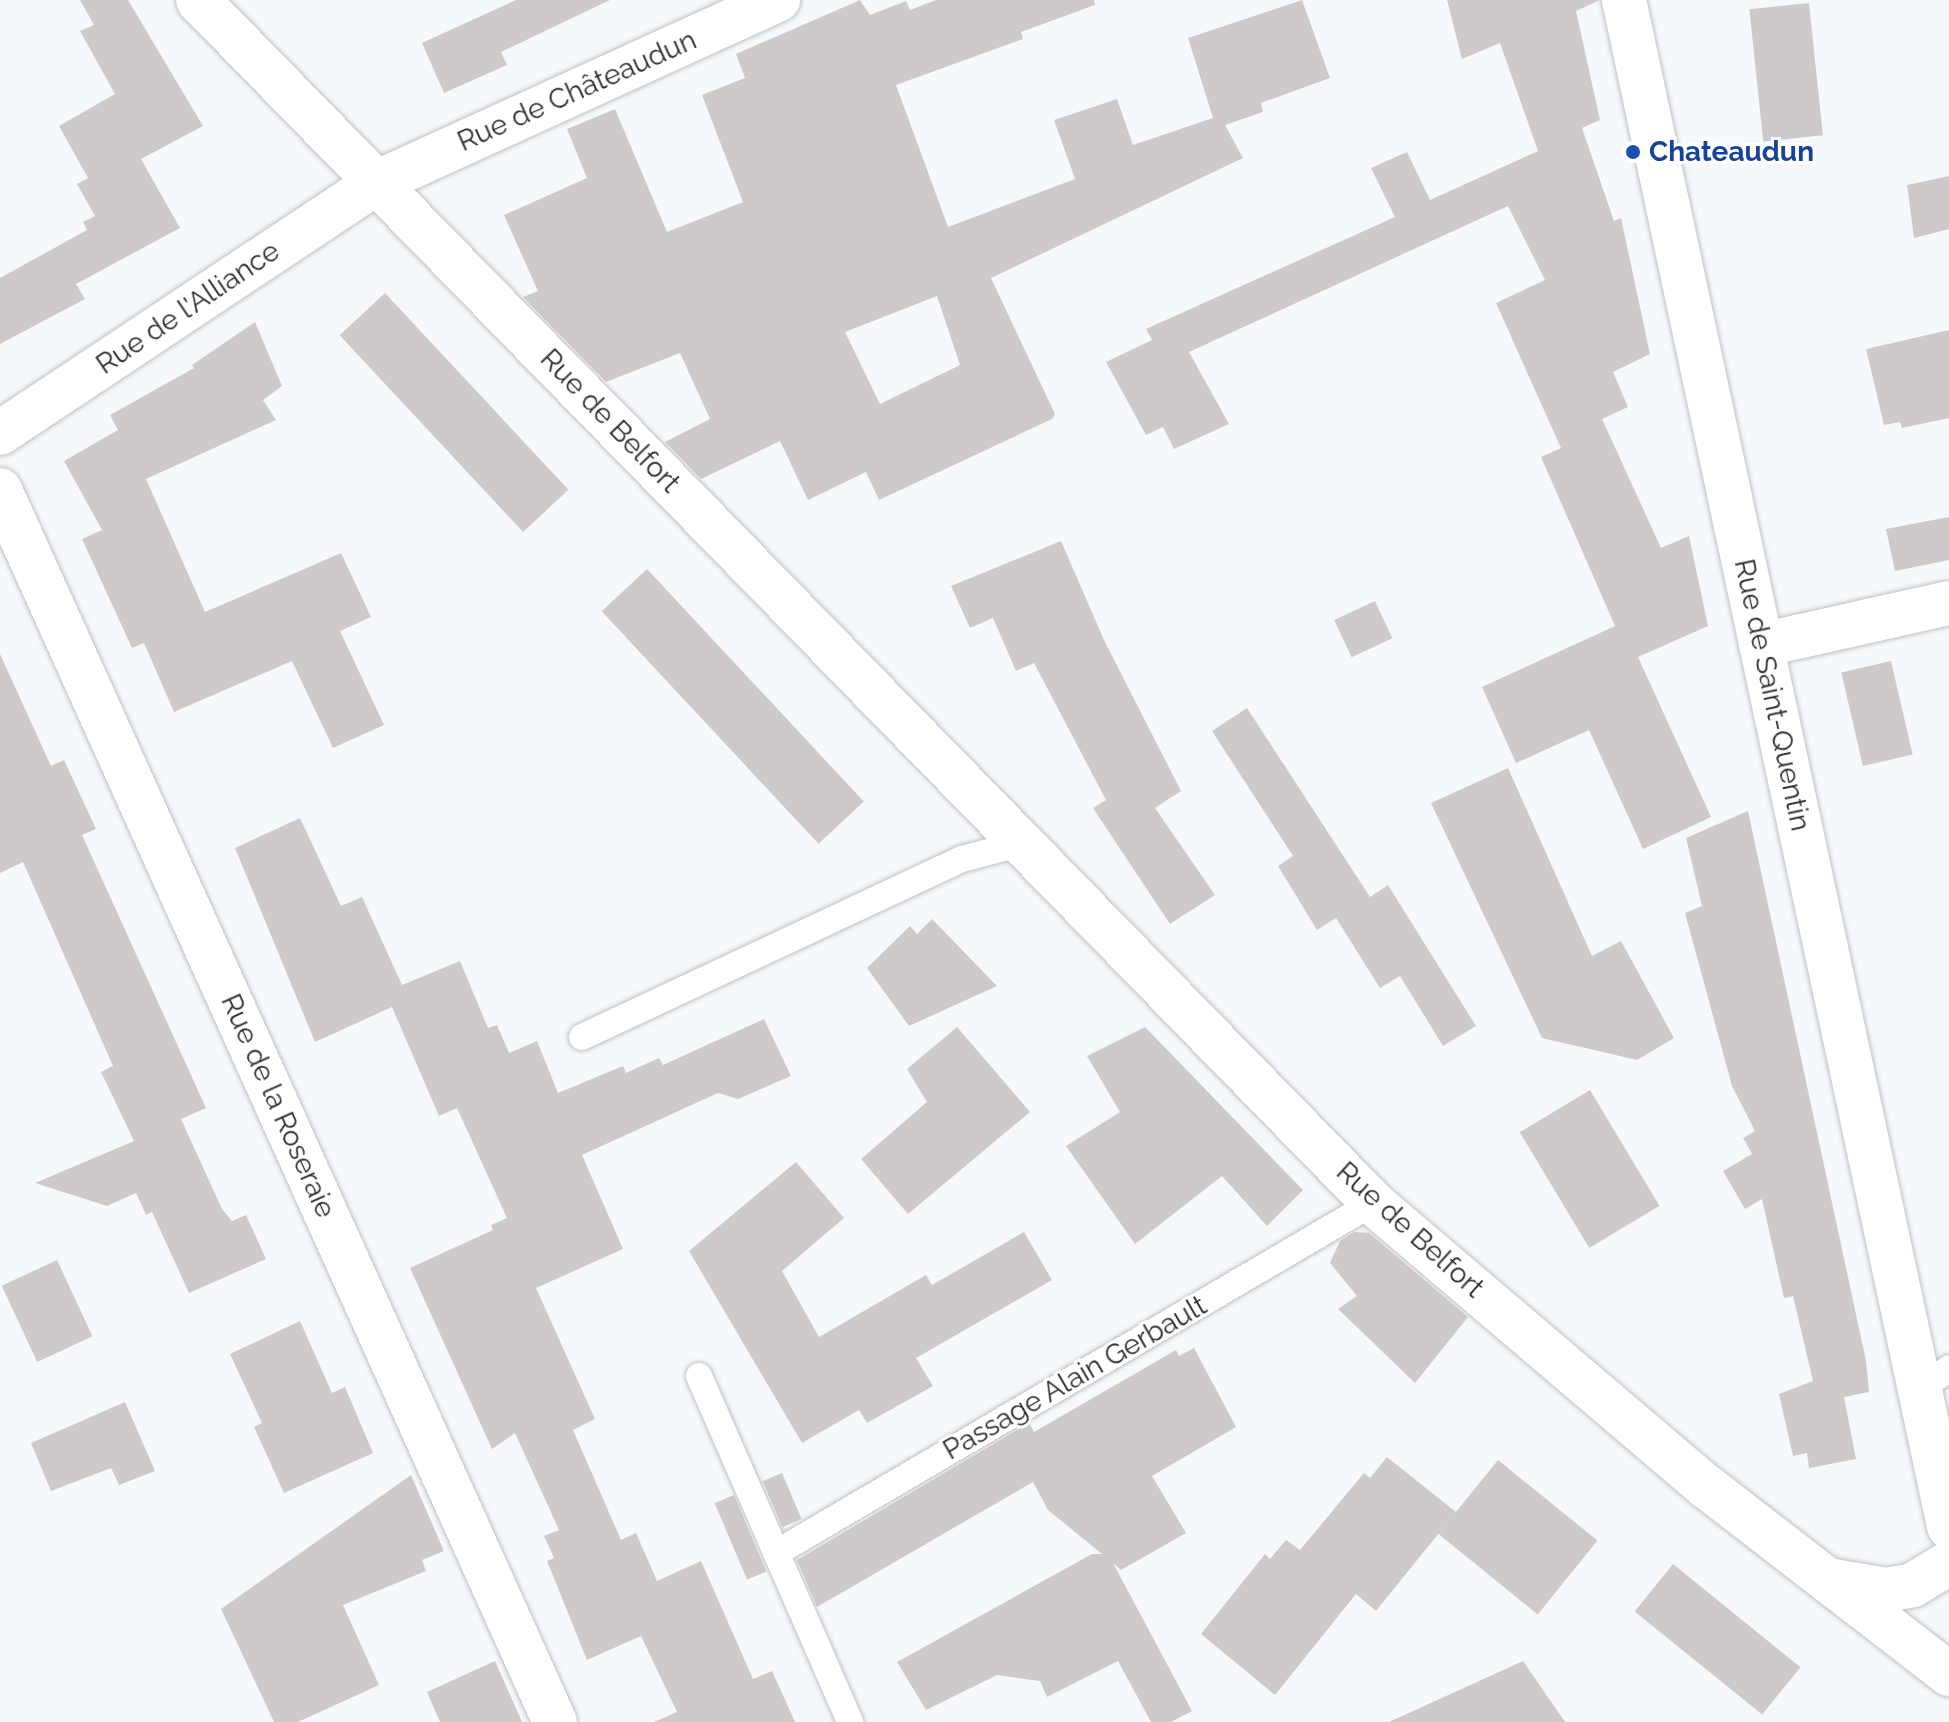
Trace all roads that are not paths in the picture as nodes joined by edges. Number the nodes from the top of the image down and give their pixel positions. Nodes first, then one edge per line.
1 (198, 0) edge
2 (778, 0) edge
3 (1624, 0) edge
4 (376, 183) junction
5 (0, 433) edge
6 (0, 490) edge
7 (1949, 603) edge
8 (1761, 645) junction
9 (1022, 843) junction
10 (582, 1037) dead end
11 (1373, 1203) junction
12 (699, 1376) dead end
13 (1935, 1379) edge
14 (1949, 1527) edge
15 (776, 1553) junction
16 (1949, 1563) edge
17 (1831, 1581) junction
18 (1949, 1674) edge
19 (555, 1722) edge
20 (850, 1722) edge

1 - 4 street, Rue de Belfort
2 - 4 street, Rue de Châteaudun
3 - 8 street, Rue de Saint-Quentin
4 - 5 street, Rue de l'Alliance
4 - 9 street, Rue de Belfort
6 - 19 street, Rue de la Roseraie
7 - 8 street
8 - 13 street, Rue de Saint-Quentin
9 - 10 lane
9 - 11 street, Rue de Belfort
11 - 15 lane, Passage Alain Gerbault
11 - 17 street, Rue de Belfort
12 - 15 lane
13 - 14 street, Rue de Saint-Quentin
15 - 20 lane
16 - 17 street, Rue de Belfort
17 - 18 street, Rue de Belfort

